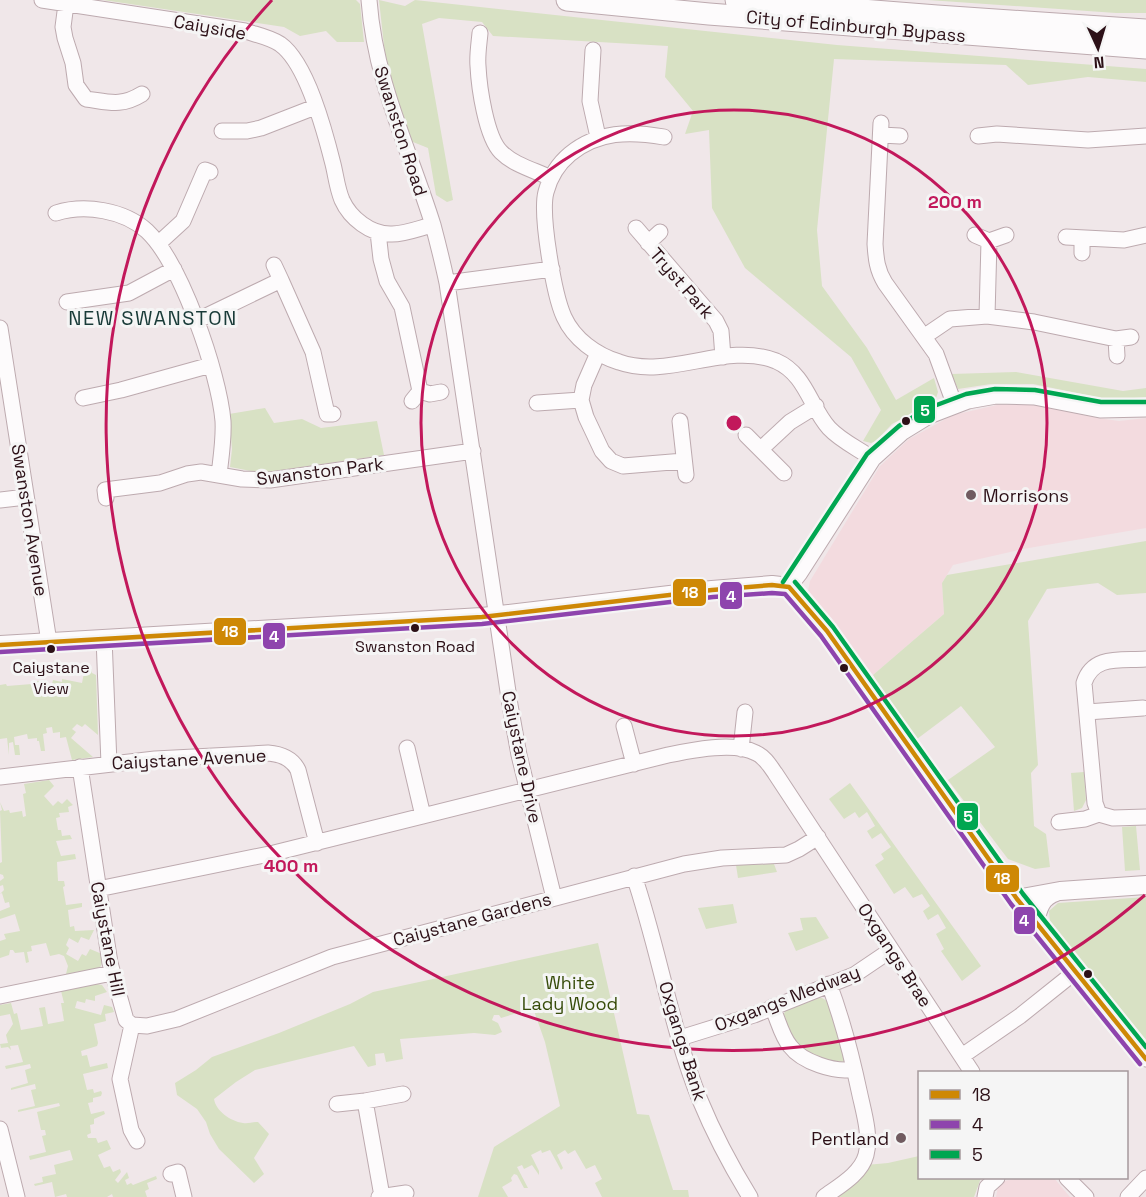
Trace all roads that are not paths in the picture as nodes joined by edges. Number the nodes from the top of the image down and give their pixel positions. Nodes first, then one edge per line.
1 (42, 0) edge
2 (567, 0) edge
3 (736, 0) edge
4 (66, 4) junction
5 (369, 6) edge
6 (1146, 30) edge
7 (483, 43) dead end
8 (1146, 48) edge
9 (597, 58) dead end
10 (142, 94) dead end
11 (315, 107) junction
12 (222, 131) dead end
13 (900, 136) dead end
14 (978, 136) dead end
15 (1146, 136) edge
16 (598, 137) junction
17 (664, 137) dead end
18 (210, 172) dead end
19 (551, 178) junction
20 (60, 209) dead end
21 (432, 225) junction
22 (636, 228) dead end
23 (378, 232) junction
24 (660, 232) dead end
25 (975, 234) dead end
26 (1006, 235) dead end
27 (1146, 235) edge
28 (989, 241) junction
29 (159, 243) junction
30 (648, 243) junction
31 (1077, 243) dead end
32 (274, 265) dead end
33 (174, 269) junction
34 (552, 269) junction
35 (281, 280) junction
36 (447, 284) junction
37 (72, 299) dead end
38 (987, 316) junction
39 (196, 321) junction
40 (0, 328) edge
41 (925, 336) junction
42 (598, 353) junction
43 (1117, 356) dead end
44 (723, 357) junction
45 (211, 365) junction
46 (441, 392) dead end
47 (88, 394) dead end
48 (581, 400) junction
49 (537, 403) dead end
50 (816, 406) junction
51 (955, 406) junction
52 (1146, 409) edge
53 (333, 414) dead end
54 (680, 421) dead end
55 (746, 435) dead end
56 (761, 449) junction
57 (473, 451) junction
58 (873, 459) junction
59 (784, 473) dead end
60 (219, 475) junction
61 (26, 497) junction
62 (106, 498) dead end
63 (0, 500) edge
64 (789, 586) junction
65 (497, 615) junction
66 (104, 638) junction
67 (49, 642) junction
68 (0, 645) edge
69 (1146, 659) edge
70 (1143, 708) dead end
71 (745, 712) dead end
72 (1087, 712) junction
73 (624, 726) dead end
74 (407, 748) dead end
75 (741, 749) junction
76 (109, 764) junction
77 (634, 764) junction
78 (80, 767) junction
79 (0, 777) edge
80 (528, 789) junction
81 (1099, 813) junction
82 (423, 816) junction
83 (1146, 817) edge
84 (1059, 822) dead end
85 (818, 837) junction
86 (317, 843) junction
87 (994, 867) junction
88 (634, 876) junction
89 (1146, 885) edge
90 (98, 889) junction
91 (1060, 891) junction
92 (554, 898) junction
93 (1017, 899) junction
94 (1035, 922) junction
95 (891, 950) junction
96 (1075, 972) junction
97 (112, 973) junction
98 (829, 984) junction
99 (0, 996) edge
100 (772, 1007) junction
101 (132, 1025) junction
102 (680, 1038) junction
103 (962, 1056) junction
104 (1146, 1059) edge
105 (854, 1069) junction
106 (971, 1071) edge
107 (403, 1094) dead end
108 (365, 1101) junction
109 (337, 1104) dead end
110 (0, 1129) edge
111 (137, 1141) dead end
112 (178, 1172) dead end
113 (1146, 1178) edge
114 (996, 1179) edge
115 (1068, 1179) edge
116 (406, 1193) dead end
117 (17, 1197) edge
118 (184, 1197) edge
119 (380, 1197) edge
120 (750, 1197) edge
121 (824, 1197) edge
122 (985, 1197) edge
123 (1086, 1197) edge
124 (1128, 1197) edge

1 - 4 street, Caiyside
2 - 8 highway, City of Edinburgh Bypass
3 - 6 highway, City of Edinburgh Bypass
4 - 10 street
4 - 11 street, Caiyside
5 - 21 street, Swanston Road
7 - 19 street
9 - 16 street
11 - 12 street
11 - 23 street, Caiyside
13 - 41 street
14 - 15 street
16 - 17 street
16 - 19 street
18 - 29 street
19 - 34 street
20 - 29 street
21 - 23 street
21 - 36 street, Swanston Road
22 - 30 street, Tryst Park
23 - 46 street
24 - 30 street, Tryst Park
25 - 28 street
26 - 28 street
27 - 31 street
28 - 38 street
29 - 33 street
30 - 44 street, Tryst Park
32 - 35 street
33 - 37 street
33 - 39 street
34 - 36 street
34 - 42 street
35 - 39 street
35 - 53 street
36 - 57 street, Swanston Road
38 - 41 street
38 - 43 street
39 - 45 street
40 - 61 street, Swanston Avenue
41 - 51 street
42 - 44 street
42 - 48 street
44 - 50 street
45 - 47 street
45 - 60 street
48 - 49 street
48 - 54 street
50 - 56 street
50 - 58 street
51 - 52 street
51 - 58 street
55 - 56 street
56 - 59 street
57 - 60 street, Swanston Park
57 - 65 street, Swanston Road
58 - 64 street
60 - 62 street, Swanston Park
61 - 63 street
61 - 67 street, Swanston Avenue
64 - 65 main road
64 - 87 main road
65 - 66 main road
65 - 80 street, Caiystane Drive
66 - 67 main road
66 - 76 street
67 - 68 main road
69 - 72 street
70 - 72 street
71 - 75 street
72 - 81 street
73 - 77 street
74 - 82 street
75 - 77 street
75 - 85 street, Oxgangs Brae
76 - 78 street, Caiystane Avenue
76 - 86 street, Caiystane Avenue
77 - 80 street
78 - 79 street, Caiystane Avenue
78 - 90 street, Caiystane Hill
80 - 82 street
80 - 92 street, Caiystane Drive
81 - 83 street
81 - 84 street
82 - 86 street
85 - 88 street, Caiystane Gardens
85 - 95 street, Oxgangs Brae
86 - 90 street
87 - 91 main road
87 - 93 main road
88 - 92 street, Caiystane Gardens
88 - 102 street, Oxgangs Bank
89 - 91 main road
90 - 97 street, Caiystane Hill
91 - 93 main road
91 - 94 main road
92 - 101 street, Caiystane Gardens
93 - 94 street
94 - 96 street
95 - 98 street, Oxgangs Medway
95 - 103 street, Oxgangs Brae
96 - 103 street
96 - 104 street
97 - 99 street
97 - 101 street, Caiystane Hill
98 - 100 street, Oxgangs Medway
98 - 105 street
100 - 102 street, Oxgangs Medway
100 - 105 street
101 - 111 street
102 - 120 street, Oxgangs Bank
103 - 106 street, Oxgangs Brae
105 - 121 street
107 - 108 street
108 - 109 street
108 - 119 street
110 - 117 street
112 - 118 street
113 - 124 street
114 - 122 street
115 - 123 street
116 - 119 street

